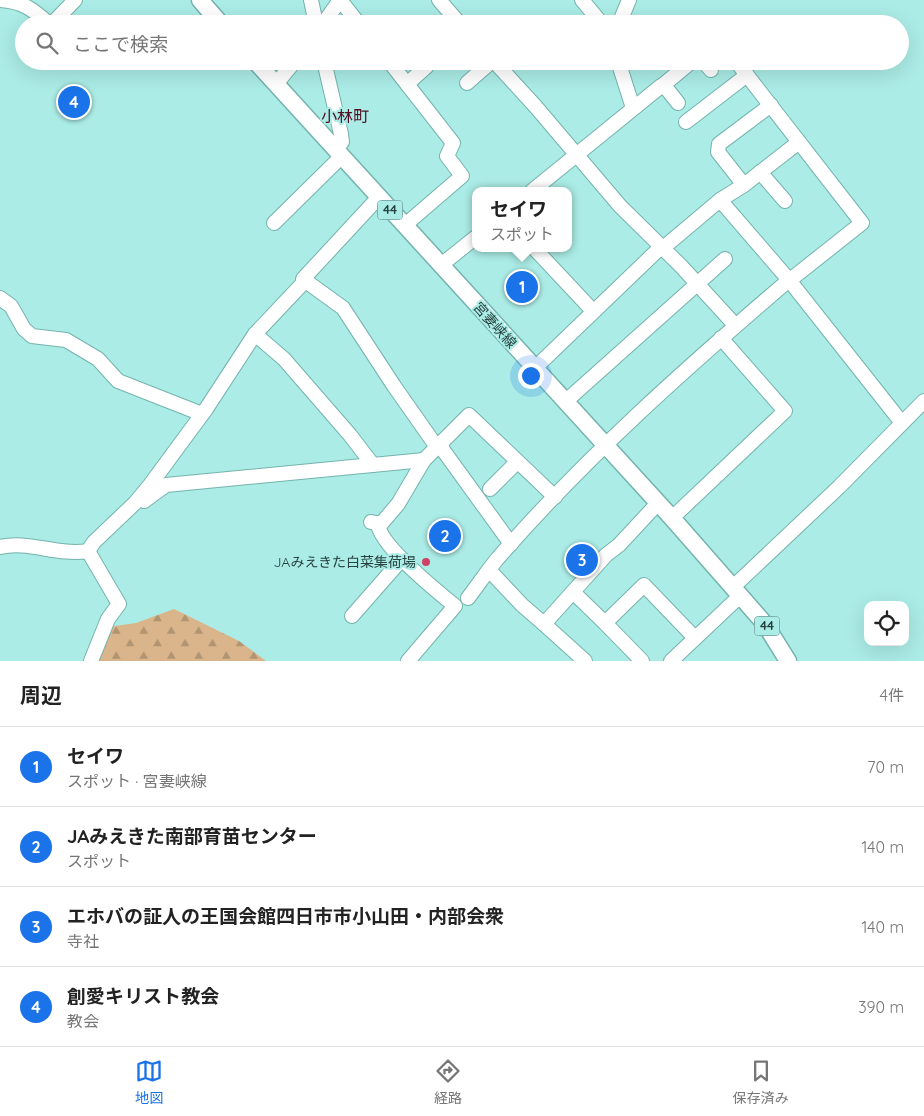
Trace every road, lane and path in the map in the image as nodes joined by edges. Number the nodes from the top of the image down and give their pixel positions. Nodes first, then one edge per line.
1 (0, 0) edge
2 (75, 0) edge
3 (200, 0) edge
4 (311, 0) edge
5 (340, 0) edge
6 (439, 0) edge
7 (582, 0) edge
8 (618, 0) edge
9 (629, 0) edge
10 (40, 15) edge
11 (60, 15) edge
12 (213, 15) edge
13 (314, 15) edge
14 (329, 15) edge
15 (352, 15) edge
16 (448, 15) edge
17 (594, 15) edge
18 (620, 15) edge
19 (623, 15) edge
20 (263, 70) edge
21 (288, 70) edge
22 (326, 70) edge
23 (396, 70) edge
24 (423, 70) edge
25 (482, 70) edge
26 (501, 70) edge
27 (621, 70) edge
28 (681, 70) edge
29 (743, 70) edge
30 (747, 75) junction
31 (467, 83) dead end
32 (276, 84) junction
33 (407, 84) junction
34 (662, 86) junction
35 (678, 103) dead end
36 (770, 105) junction
37 (633, 108) junction
38 (686, 122) dead end
39 (799, 142) junction
40 (339, 153) junction
41 (576, 155) junction
42 (760, 172) junction
43 (744, 185) junction
44 (537, 187) edge
45 (379, 198) junction
46 (720, 200) junction
47 (784, 201) dead end
48 (274, 223) dead end
49 (404, 225) junction
50 (472, 240) edge
51 (662, 247) junction
52 (538, 252) edge
53 (725, 258) dead end
54 (441, 265) junction
55 (305, 280) junction
56 (790, 280) junction
57 (697, 283) junction
58 (0, 298) edge
59 (593, 312) junction
60 (736, 325) junction
61 (255, 334) junction
62 (721, 338) junction
63 (535, 368) junction
64 (566, 401) junction
65 (924, 401) edge
66 (202, 414) junction
67 (902, 424) junction
68 (439, 444) junction
69 (605, 444) junction
70 (424, 460) junction
71 (517, 462) junction
72 (373, 465) junction
73 (490, 489) dead end
74 (555, 497) junction
75 (135, 503) junction
76 (658, 503) junction
77 (672, 518) junction
78 (512, 544) junction
79 (0, 547) edge
80 (88, 551) junction
81 (402, 559) junction
82 (490, 571) junction
83 (573, 592) junction
84 (736, 592) junction
85 (468, 598) dead end
86 (352, 616) dead end
87 (605, 623) junction
88 (544, 624) junction
89 (695, 638) junction
90 (91, 661) edge
91 (408, 661) edge
92 (585, 661) edge
93 (642, 661) edge
94 (671, 661) edge
95 (788, 661) edge

1 - 10 street
2 - 11 street
3 - 12 main road
4 - 13 street
5 - 14 street
5 - 15 street
6 - 16 street
7 - 17 street
8 - 18 street
9 - 19 street
20 - 32 main road, 宮妻峡線 / 44
21 - 32 street
22 - 40 street
23 - 33 street
24 - 33 street
25 - 31 street
26 - 41 street
27 - 37 street
28 - 34 street
29 - 30 street
30 - 36 street
30 - 38 street
32 - 40 main road, 宮妻峡線 / 44
33 - 49 street
34 - 35 street
34 - 37 street
36 - 39 street
36 - 43 street
37 - 41 street
39 - 42 street
39 - 56 street
40 - 45 main road, 宮妻峡線 / 44
40 - 48 street
41 - 44 street
41 - 51 street
42 - 43 street
42 - 47 street
43 - 46 street
45 - 49 main road, 宮妻峡線 / 44
45 - 55 street
46 - 51 street
46 - 56 street
49 - 54 main road, 宮妻峡線 / 44
50 - 54 street
51 - 57 street
51 - 59 street
52 - 59 street
53 - 57 street
54 - 63 main road, 宮妻峡線 / 44
55 - 61 street
55 - 68 street
56 - 60 street
56 - 67 street
57 - 60 street
57 - 64 street
58 - 66 street
59 - 63 street
60 - 62 street
61 - 66 street
61 - 72 street
62 - 69 street
62 - 77 street
63 - 64 main road, 宮妻峡線 / 44
64 - 69 main road, 宮妻峡線 / 44
65 - 67 street
66 - 75 street
67 - 84 street
68 - 70 street
68 - 71 street
68 - 78 street
69 - 74 street
69 - 76 main road, 宮妻峡線 / 44
70 - 72 street
70 - 81 street
71 - 73 street
71 - 74 street
72 - 75 street
74 - 78 street
75 - 80 street
76 - 77 main road, 宮妻峡線 / 44
76 - 83 street
77 - 84 main road, 宮妻峡線 / 44
78 - 82 street
79 - 80 street
80 - 90 street
81 - 86 street
81 - 91 street
82 - 85 street
82 - 88 street
83 - 87 street
83 - 88 street
84 - 89 street
84 - 95 main road, 宮妻峡線 / 44
87 - 89 street
87 - 93 street
88 - 92 street
89 - 94 street

